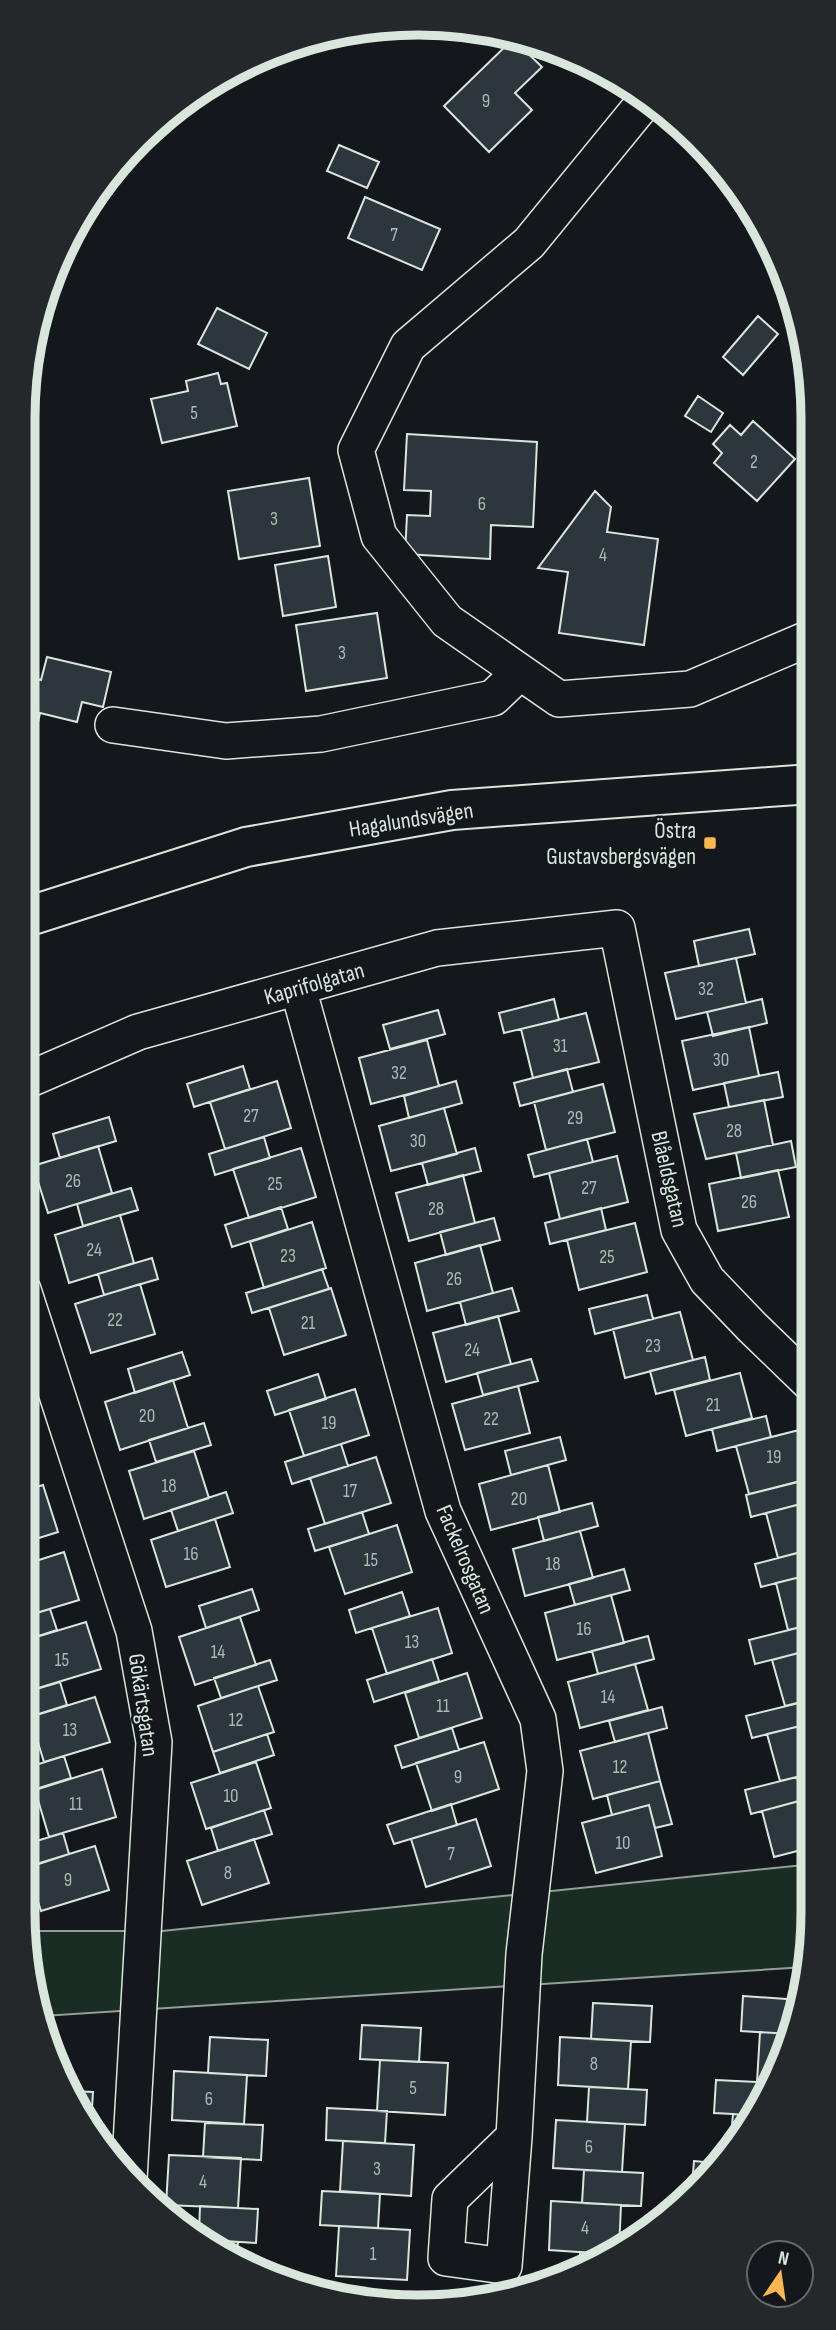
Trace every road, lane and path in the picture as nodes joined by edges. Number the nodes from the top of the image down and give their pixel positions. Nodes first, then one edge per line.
1 (641, 107) edge
2 (801, 642) edge
3 (520, 672) junction
4 (113, 726) dead end
5 (801, 785) edge
6 (35, 914) edge
7 (617, 928) joint
8 (298, 988) junction
9 (35, 1077) edge
10 (35, 1327) edge
11 (801, 1375) edge
12 (514, 2137) dead end
13 (130, 2165) edge

1 - 3 street
2 - 3 street
3 - 4 street
5 - 6 street, Hagalundsvägen
7 - 8 street, Kaprifolgatan
7 - 11 street, Blåeldsgatan
8 - 9 street, Kaprifolgatan
8 - 12 street, Fackelrosgatan
10 - 13 street, Gökärtsgatan

